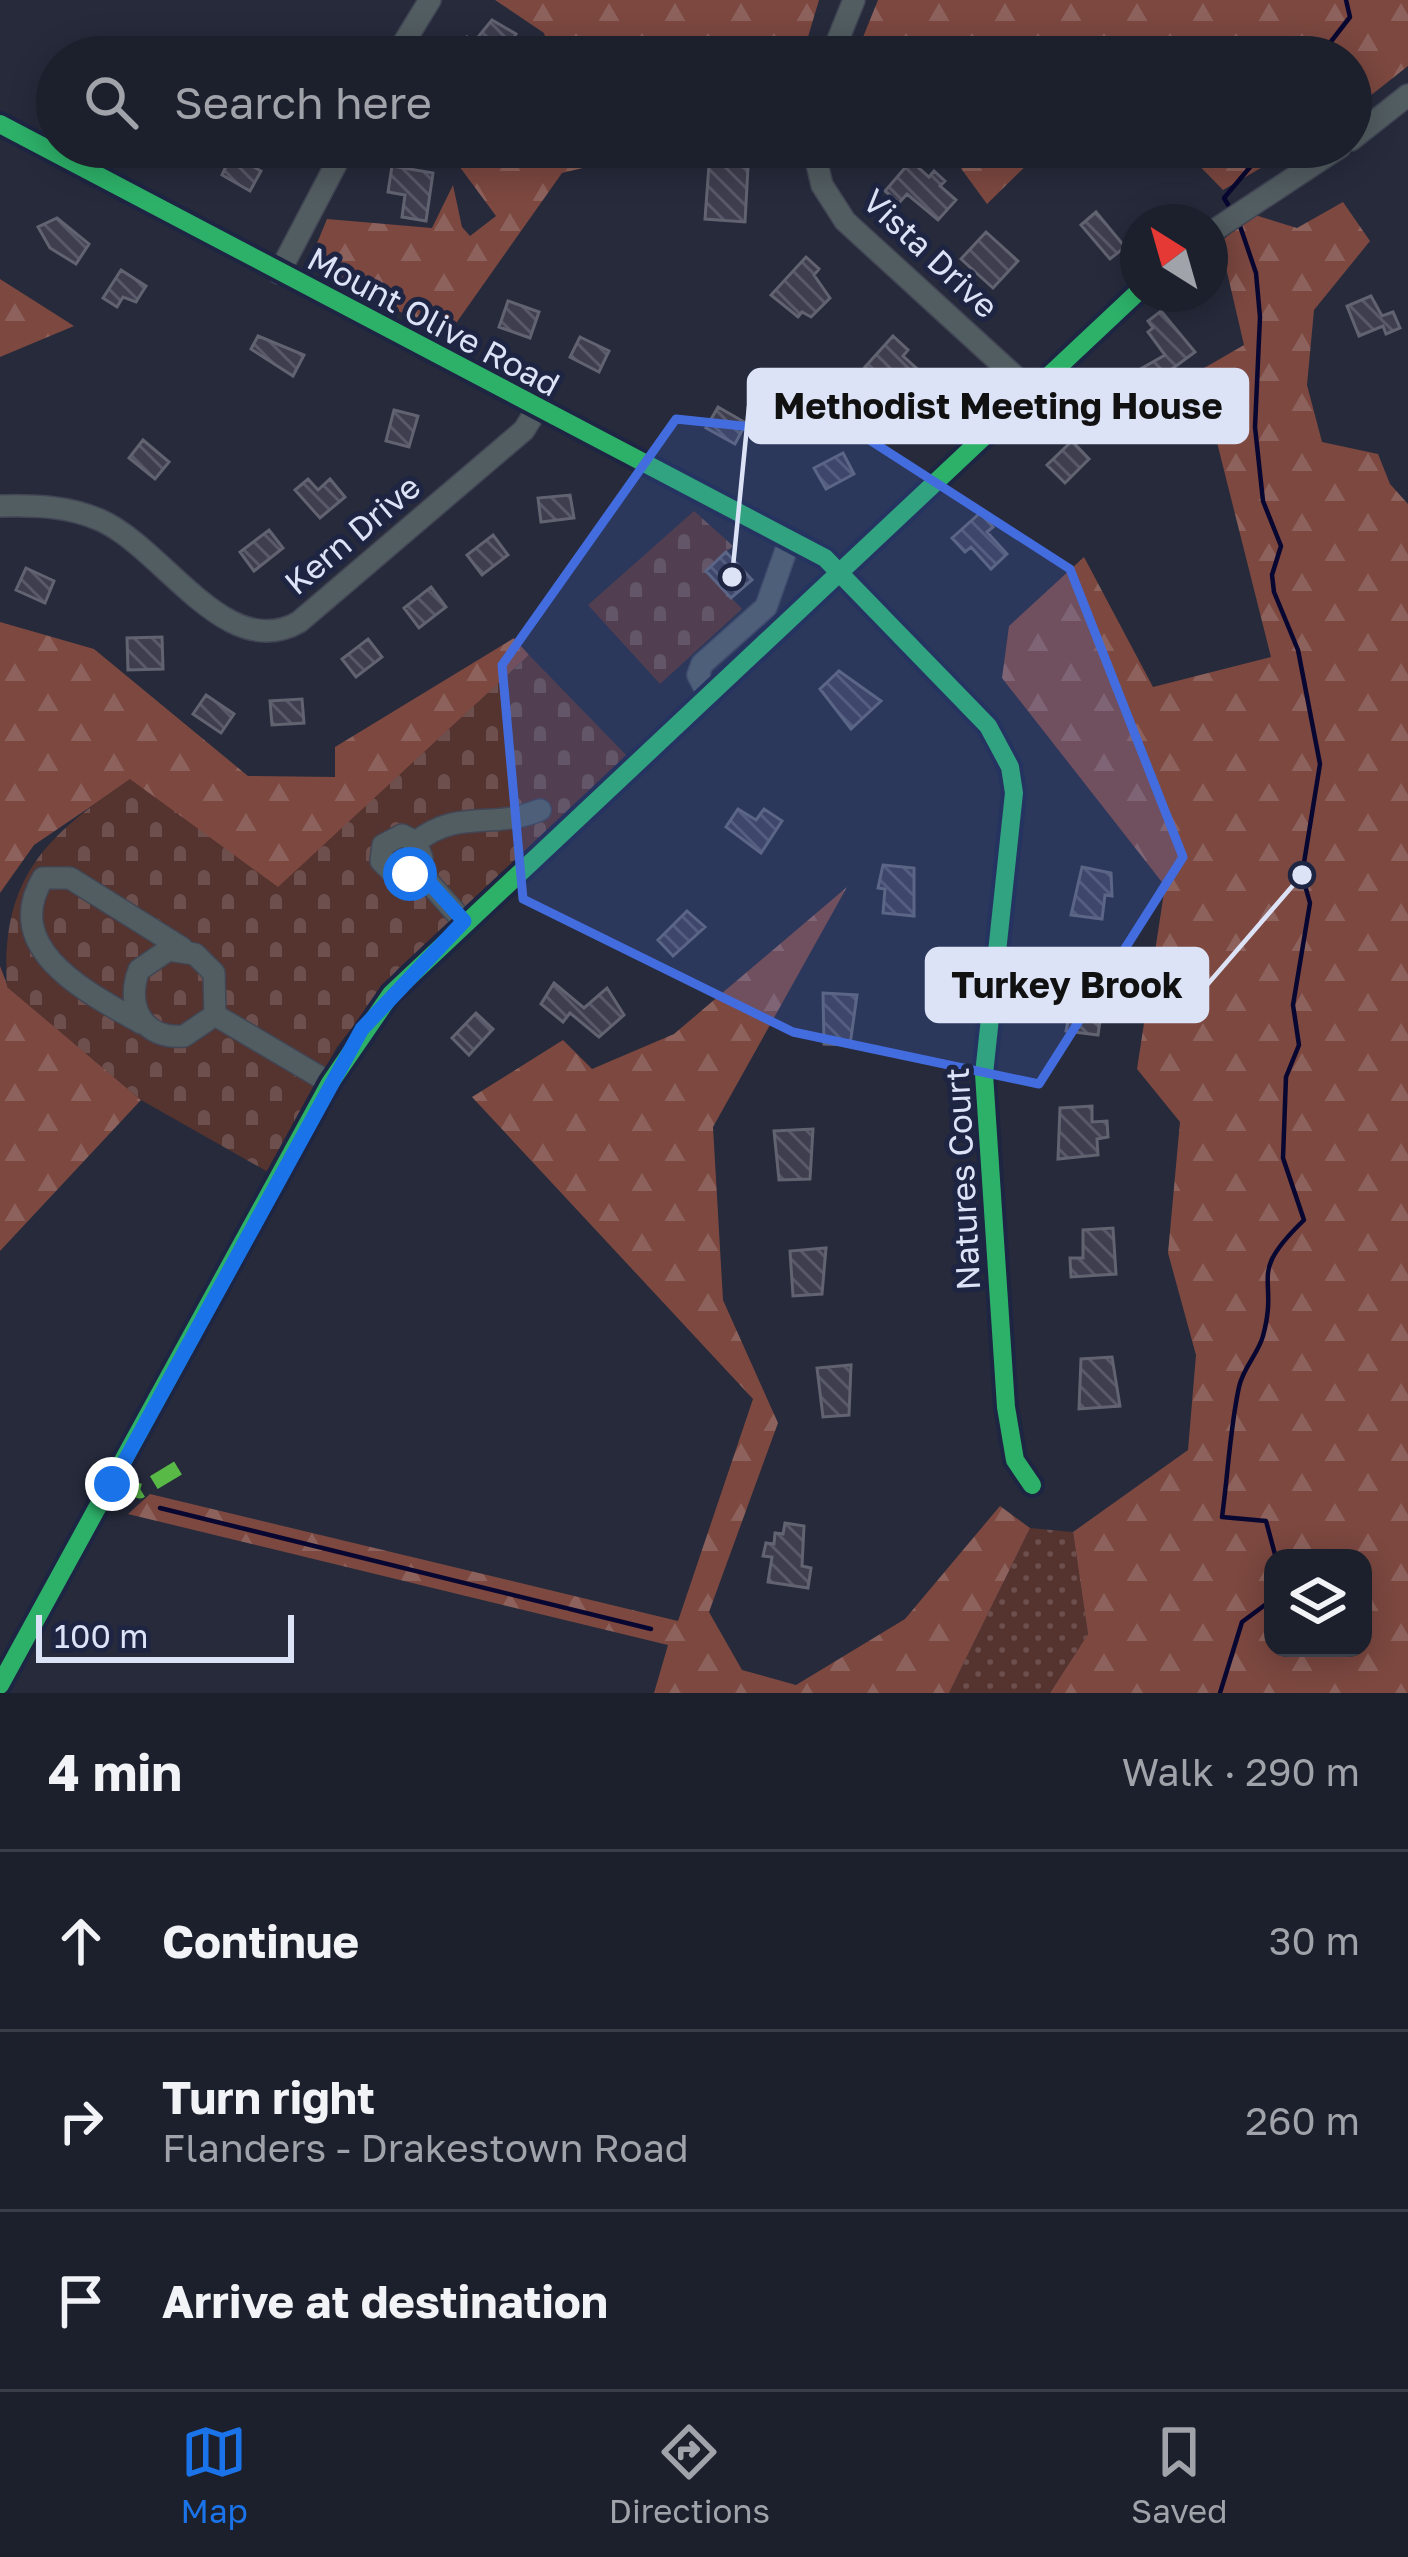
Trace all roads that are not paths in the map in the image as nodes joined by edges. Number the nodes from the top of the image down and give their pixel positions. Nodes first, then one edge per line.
1 (430, 0) edge
2 (854, 0) edge
3 (408, 36) edge
4 (839, 36) edge
5 (1408, 95) edge
6 (1372, 123) edge
7 (0, 124) edge
8 (36, 143) edge
9 (82, 168) edge
10 (334, 168) edge
11 (818, 168) edge
12 (1308, 168) edge
13 (1228, 221) edge
14 (279, 273) junction
15 (1120, 309) edge
16 (1031, 392) junction
17 (537, 409) junction
18 (0, 506) edge
19 (790, 539) junction
20 (841, 569) junction
21 (706, 692) junction
22 (540, 810) dead end
23 (416, 842) junction
24 (417, 869) junction
25 (464, 921) junction
26 (182, 948) junction
27 (215, 1015) junction
28 (141, 1023) junction
29 (330, 1083) junction
30 (1032, 1485) dead end
31 (0, 1685) edge

1 - 3 street
2 - 4 street
5 - 6 street
7 - 8 street, Mount Olive Road
9 - 14 street, Mount Olive Road
10 - 14 street
11 - 16 street, Vista Drive
12 - 13 street
14 - 17 street, Mount Olive Road
15 - 16 street
16 - 20 street
17 - 18 street, Kern Drive
17 - 19 street, Mount Olive Road
19 - 20 street, Mount Olive Road
19 - 21 street
20 - 21 street
20 - 30 street, Natures Court
21 - 25 street
22 - 23 street
23 - 24 street
23 - 24 street
24 - 25 street
25 - 29 street
26 - 27 street
26 - 28 street
26 - 28 street
27 - 28 street
27 - 29 street
29 - 31 street

